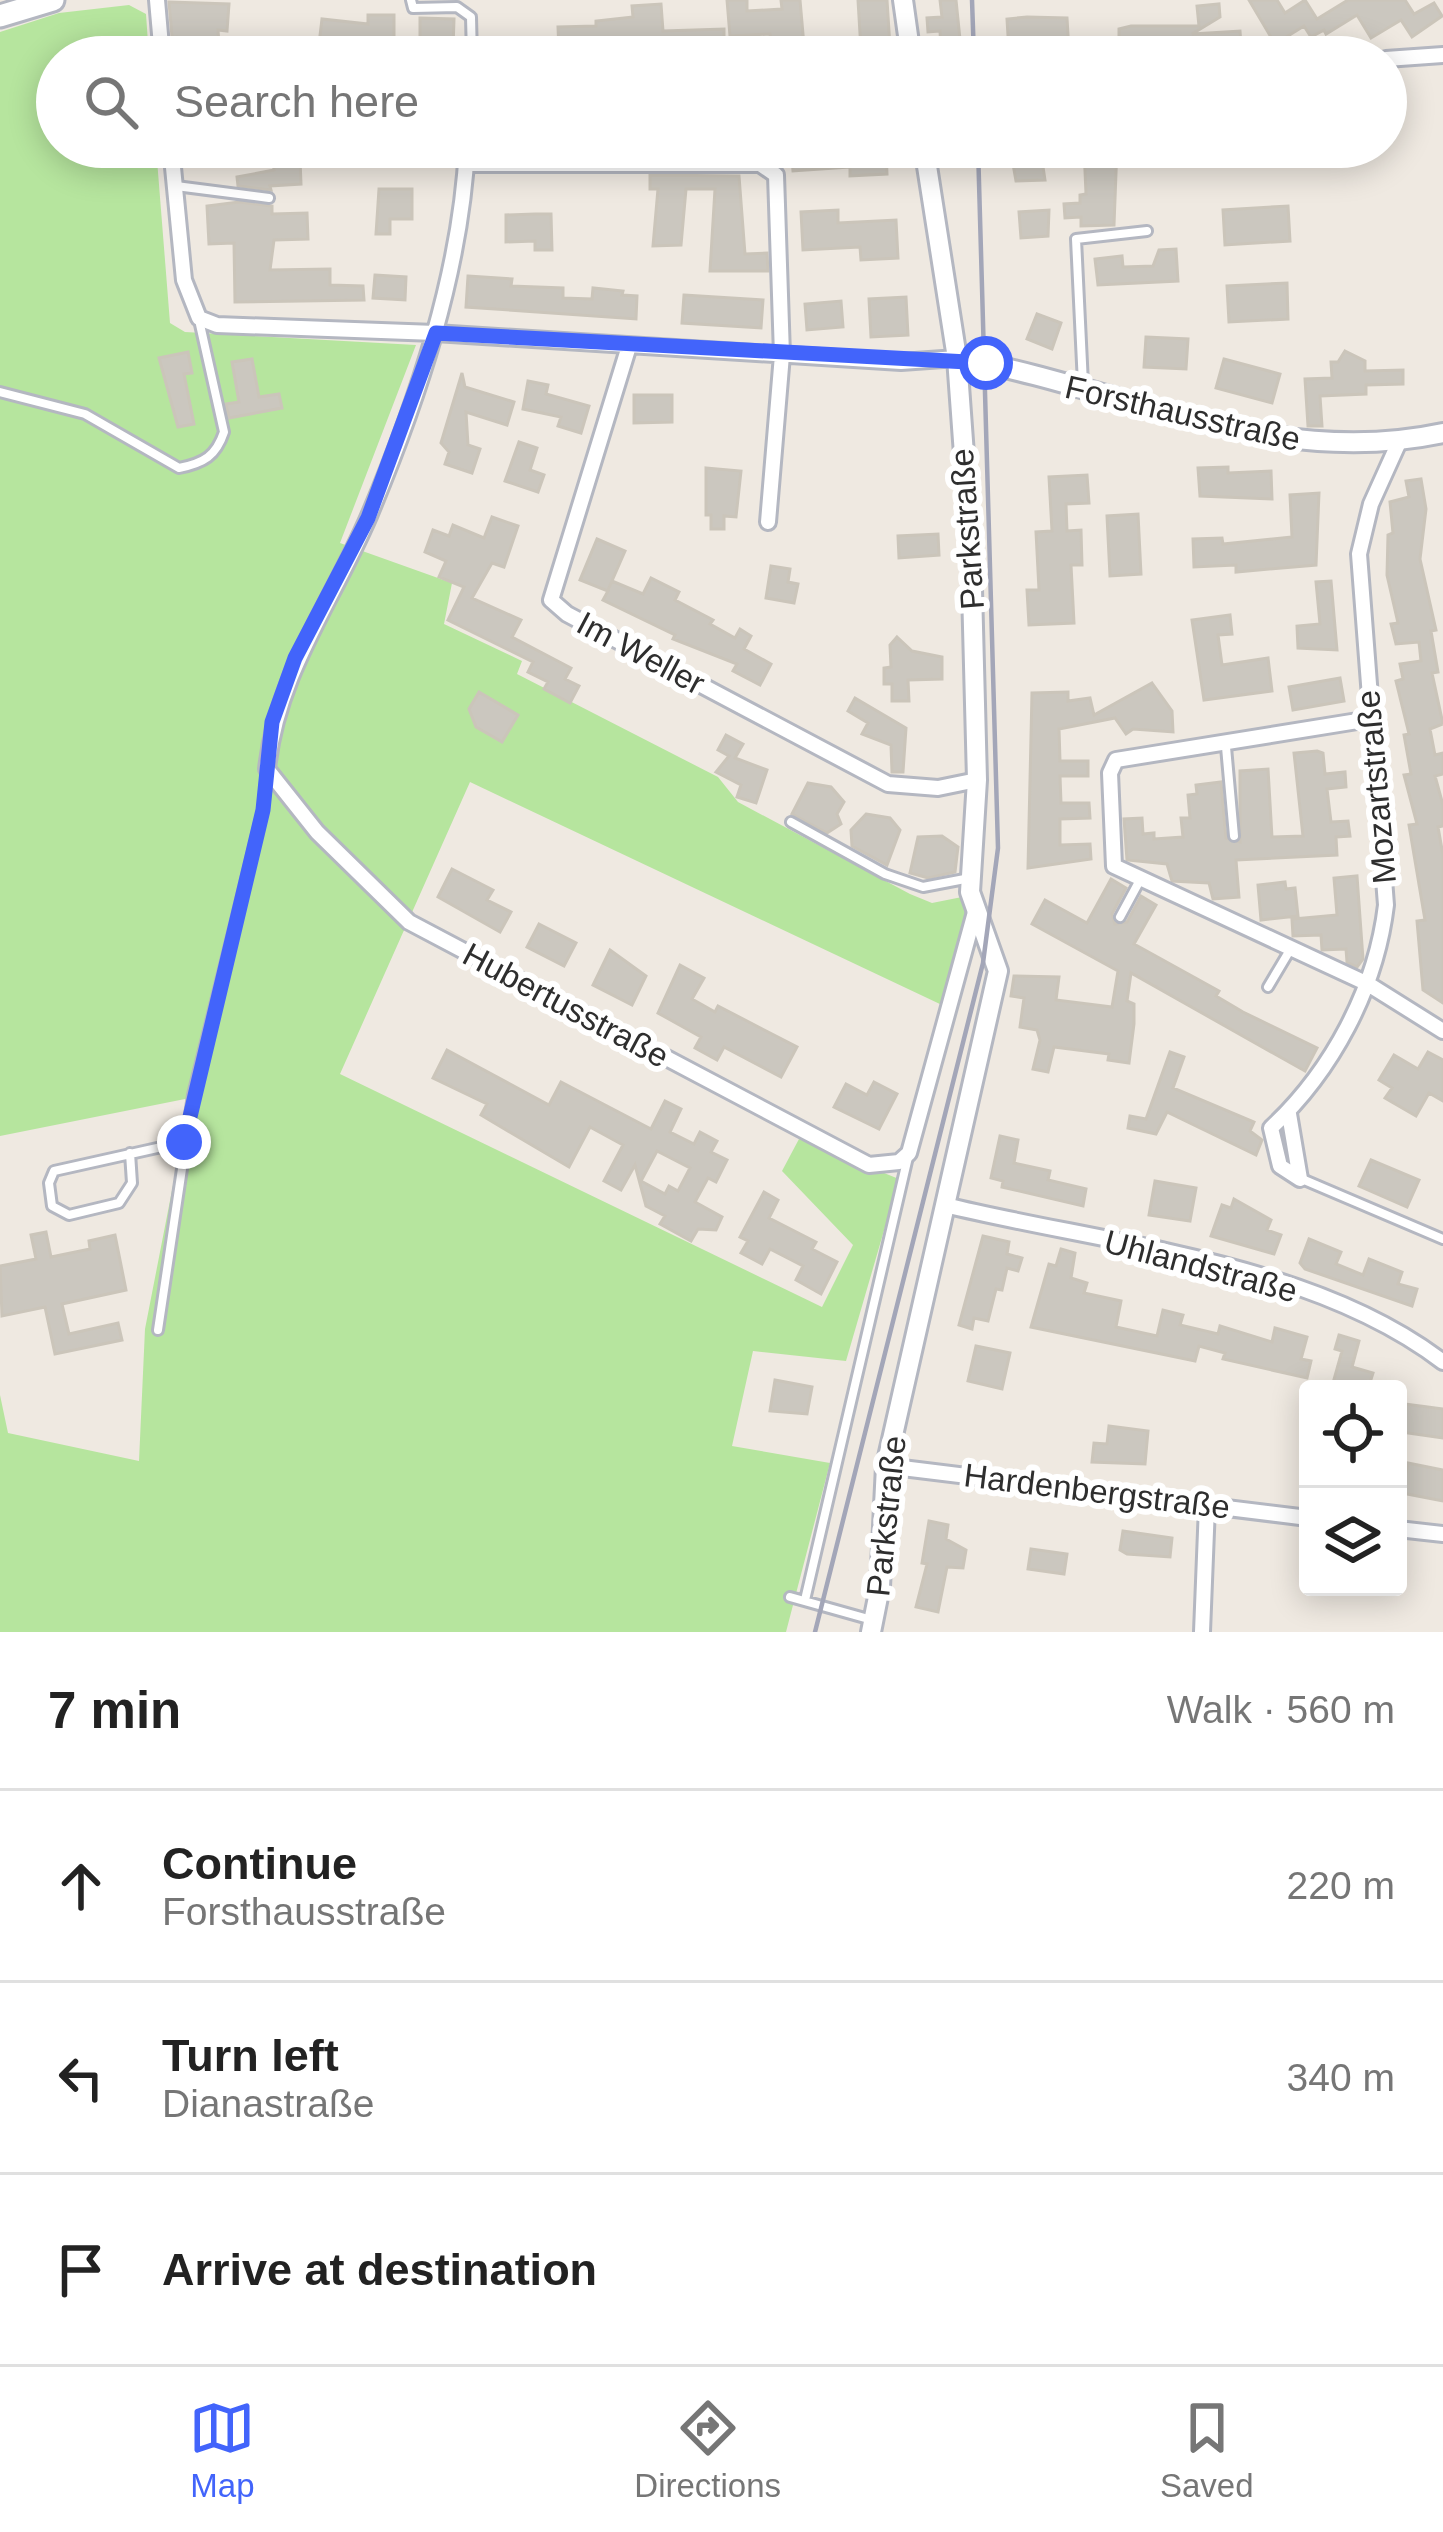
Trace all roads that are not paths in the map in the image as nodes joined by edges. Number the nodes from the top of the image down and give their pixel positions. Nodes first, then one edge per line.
1 (53, 0) edge
2 (157, 0) edge
3 (411, 0) edge
4 (903, 0) edge
5 (0, 16) edge
6 (160, 36) edge
7 (471, 36) edge
8 (908, 36) edge
9 (1443, 56) edge
10 (1407, 58) edge
11 (173, 168) edge
12 (465, 168) edge
13 (766, 168) edge
14 (927, 168) edge
15 (175, 186) junction
16 (269, 198) dead end
17 (1148, 231) dead end
18 (199, 318) junction
19 (436, 333) junction
20 (629, 346) junction
21 (782, 355) junction
22 (957, 358) junction
23 (0, 392) edge
24 (1084, 392) junction
25 (1443, 433) edge
26 (1400, 442) junction
27 (768, 522) dead end
28 (1370, 719) junction
29 (1226, 747) junction
30 (267, 769) junction
31 (977, 780) junction
32 (790, 822) dead end
33 (1234, 836) dead end
34 (971, 878) junction
35 (1141, 879) junction
36 (975, 912) junction
37 (1120, 917) dead end
38 (1290, 948) junction
39 (1368, 984) junction
40 (1268, 987) dead end
41 (1443, 1031) edge
42 (184, 1142) junction
43 (909, 1153) junction
44 (130, 1154) junction
45 (1300, 1178) joint
46 (945, 1205) junction
47 (1443, 1240) edge
48 (158, 1330) dead end
49 (1443, 1362) edge
50 (886, 1466) junction
51 (1207, 1506) junction
52 (1299, 1517) edge
53 (1407, 1530) edge
54 (1443, 1534) edge
55 (790, 1597) dead end
56 (805, 1600) junction
57 (872, 1626) edge
58 (1202, 1632) edge

1 - 5 main road
2 - 6 street
3 - 7 lane
4 - 8 street
9 - 10 street
11 - 15 street
12 - 19 street
13 - 21 street
14 - 22 street, Parkstraße
15 - 16 lane
15 - 18 street
17 - 24 lane
18 - 19 street, Forsthausstraße
18 - 23 lane
19 - 20 street, Forsthausstraße
19 - 30 street
20 - 21 street, Forsthausstraße
20 - 31 street, Im Weller
21 - 22 street, Forsthausstraße
21 - 27 street
22 - 24 street, Forsthausstraße
22 - 31 street, Parkstraße
24 - 26 street, Forsthausstraße
25 - 26 street, Forsthausstraße
26 - 28 street, Mozartstraße
28 - 29 street
28 - 39 street, Mozartstraße
29 - 33 lane
29 - 35 street
30 - 42 lane
30 - 43 street, Hubertusstraße
31 - 34 street, Parkstraße
32 - 34 lane
34 - 36 street, Parkstraße
35 - 37 lane
35 - 38 street
36 - 43 street, Parkstraße
36 - 46 street, Parkstraße
38 - 39 street
38 - 40 lane
39 - 41 street
39 - 45 street, Mozartstraße
42 - 44 lane
42 - 48 lane
43 - 56 lane
44 - 44 lane
45 - 47 lane
46 - 49 street, Uhlandstraße
46 - 50 street, Parkstraße
50 - 51 street, Hardenbergstraße
50 - 57 street, Parkstraße
51 - 52 street, Hardenbergstraße
51 - 58 street
53 - 54 street
55 - 56 lane
56 - 57 lane

